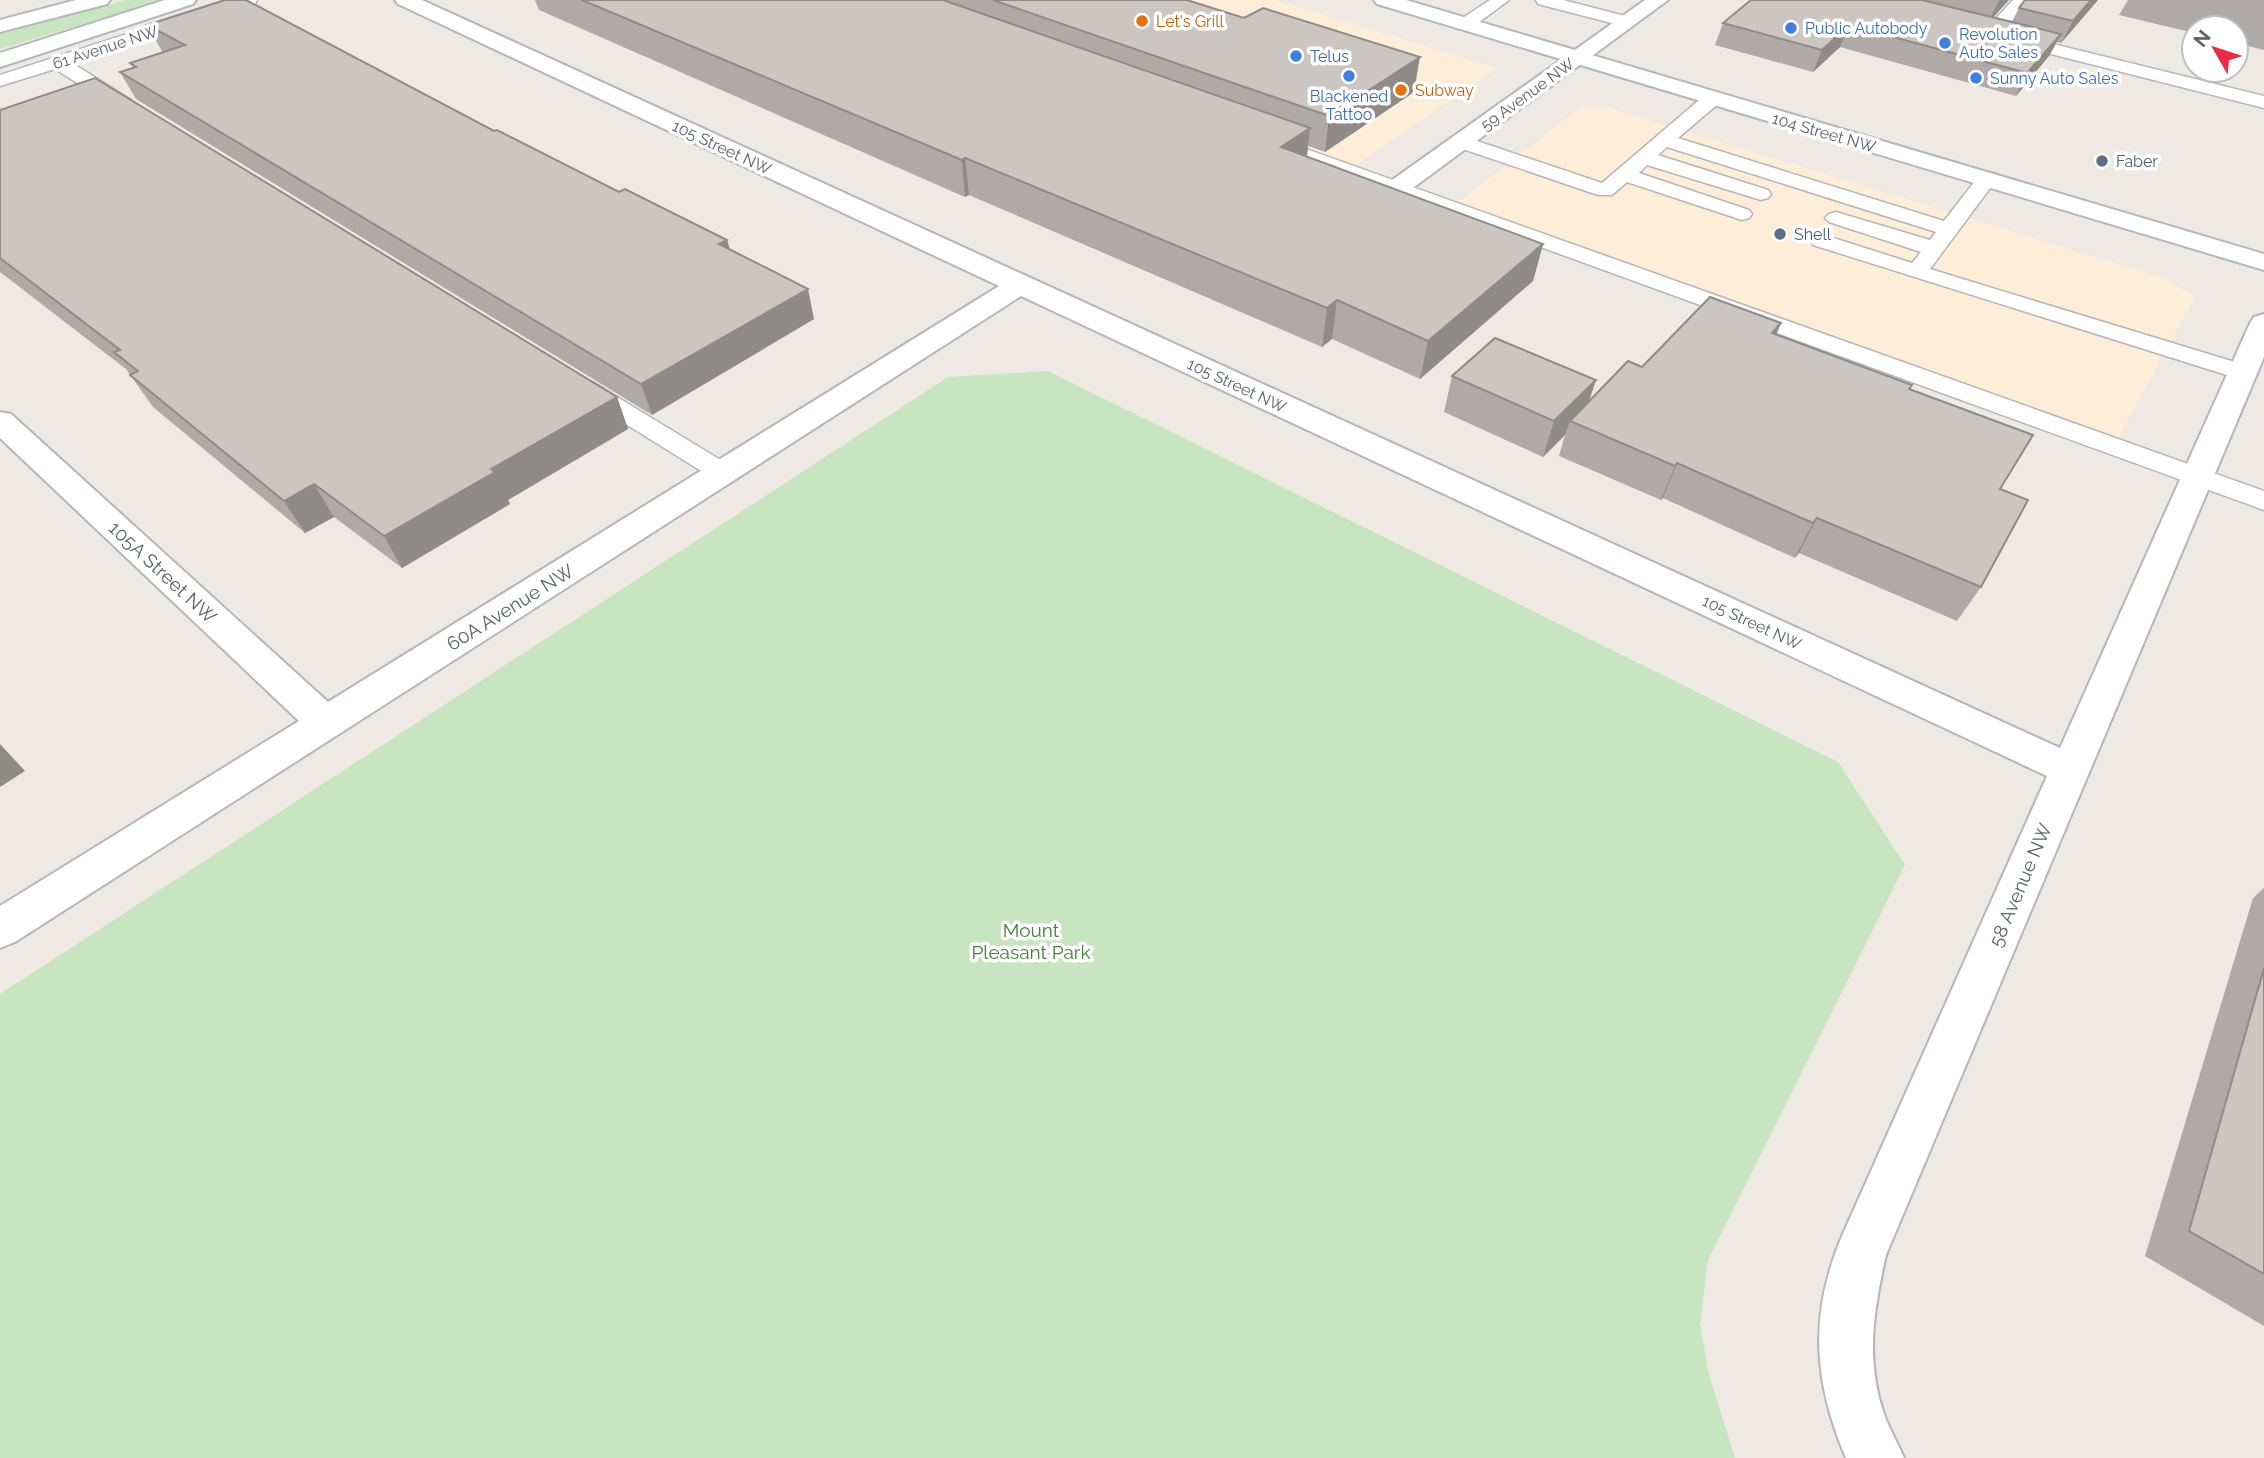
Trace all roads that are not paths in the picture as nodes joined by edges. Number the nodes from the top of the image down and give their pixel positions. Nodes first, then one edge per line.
1 (100, 0) edge
2 (186, 0) edge
3 (249, 0) edge
4 (405, 0) edge
5 (1384, 0) edge
6 (1501, 0) edge
7 (1544, 0) edge
8 (1658, 0) edge
9 (2022, 0) edge
10 (1579, 4) edge
11 (1627, 22) junction
12 (1464, 25) junction
13 (0, 26) edge
14 (1577, 58) junction
15 (0, 60) edge
16 (57, 62) junction
17 (0, 81) edge
18 (1712, 99) junction
19 (2264, 102) edge
20 (140, 114) edge
21 (1241, 132) edge
22 (1664, 140) junction
23 (1461, 142) junction
24 (1646, 158) junction
25 (1626, 175) junction
26 (1986, 180) junction
27 (1397, 188) junction
28 (1762, 194) dead end
29 (1742, 214) dead end
30 (1836, 218) dead end
31 (1951, 230) junction
32 (1821, 240) dead end
33 (1935, 249) junction
34 (2264, 262) edge
35 (1917, 272) junction
36 (1020, 285) junction
37 (2255, 352) edge
38 (562, 373) edge
39 (0, 421) edge
40 (723, 472) junction
41 (2197, 477) junction
42 (2264, 501) edge
43 (326, 723) junction
44 (2069, 769) junction
45 (0, 929) edge
46 (1876, 1458) edge

1 - 13 street
2 - 15 street, 61 Avenue NW
3 - 16 lane, 61 Avenue NW
4 - 36 street, 105 Street NW
5 - 12 street, 104 Street NW
6 - 12 lane
7 - 10 lane
8 - 11 street, 59 Avenue NW
9 - 19 lane
10 - 11 lane
11 - 14 street, 59 Avenue NW
12 - 14 street, 104 Street NW
14 - 18 street, 104 Street NW
14 - 23 street, 59 Avenue NW
16 - 17 lane, 61 Avenue NW
16 - 20 lane
18 - 22 lane
18 - 26 street, 104 Street NW
21 - 27 lane
22 - 24 lane
22 - 31 lane
23 - 25 lane
23 - 27 street, 59 Avenue NW
24 - 25 lane
24 - 28 lane
25 - 29 lane
26 - 31 lane
26 - 34 street, 104 Street NW
27 - 41 lane
30 - 33 lane
31 - 33 lane
32 - 35 lane
33 - 35 lane
35 - 37 lane
36 - 40 street, 60A Avenue NW
36 - 44 street, 105 Street NW
37 - 41 street, 58 Avenue NW
38 - 40 lane
39 - 43 street, 105A Street NW
40 - 43 street, 60A Avenue NW
41 - 42 lane
41 - 44 street, 58 Avenue NW
43 - 45 street, 60A Avenue NW
44 - 46 street, 58 Avenue NW

